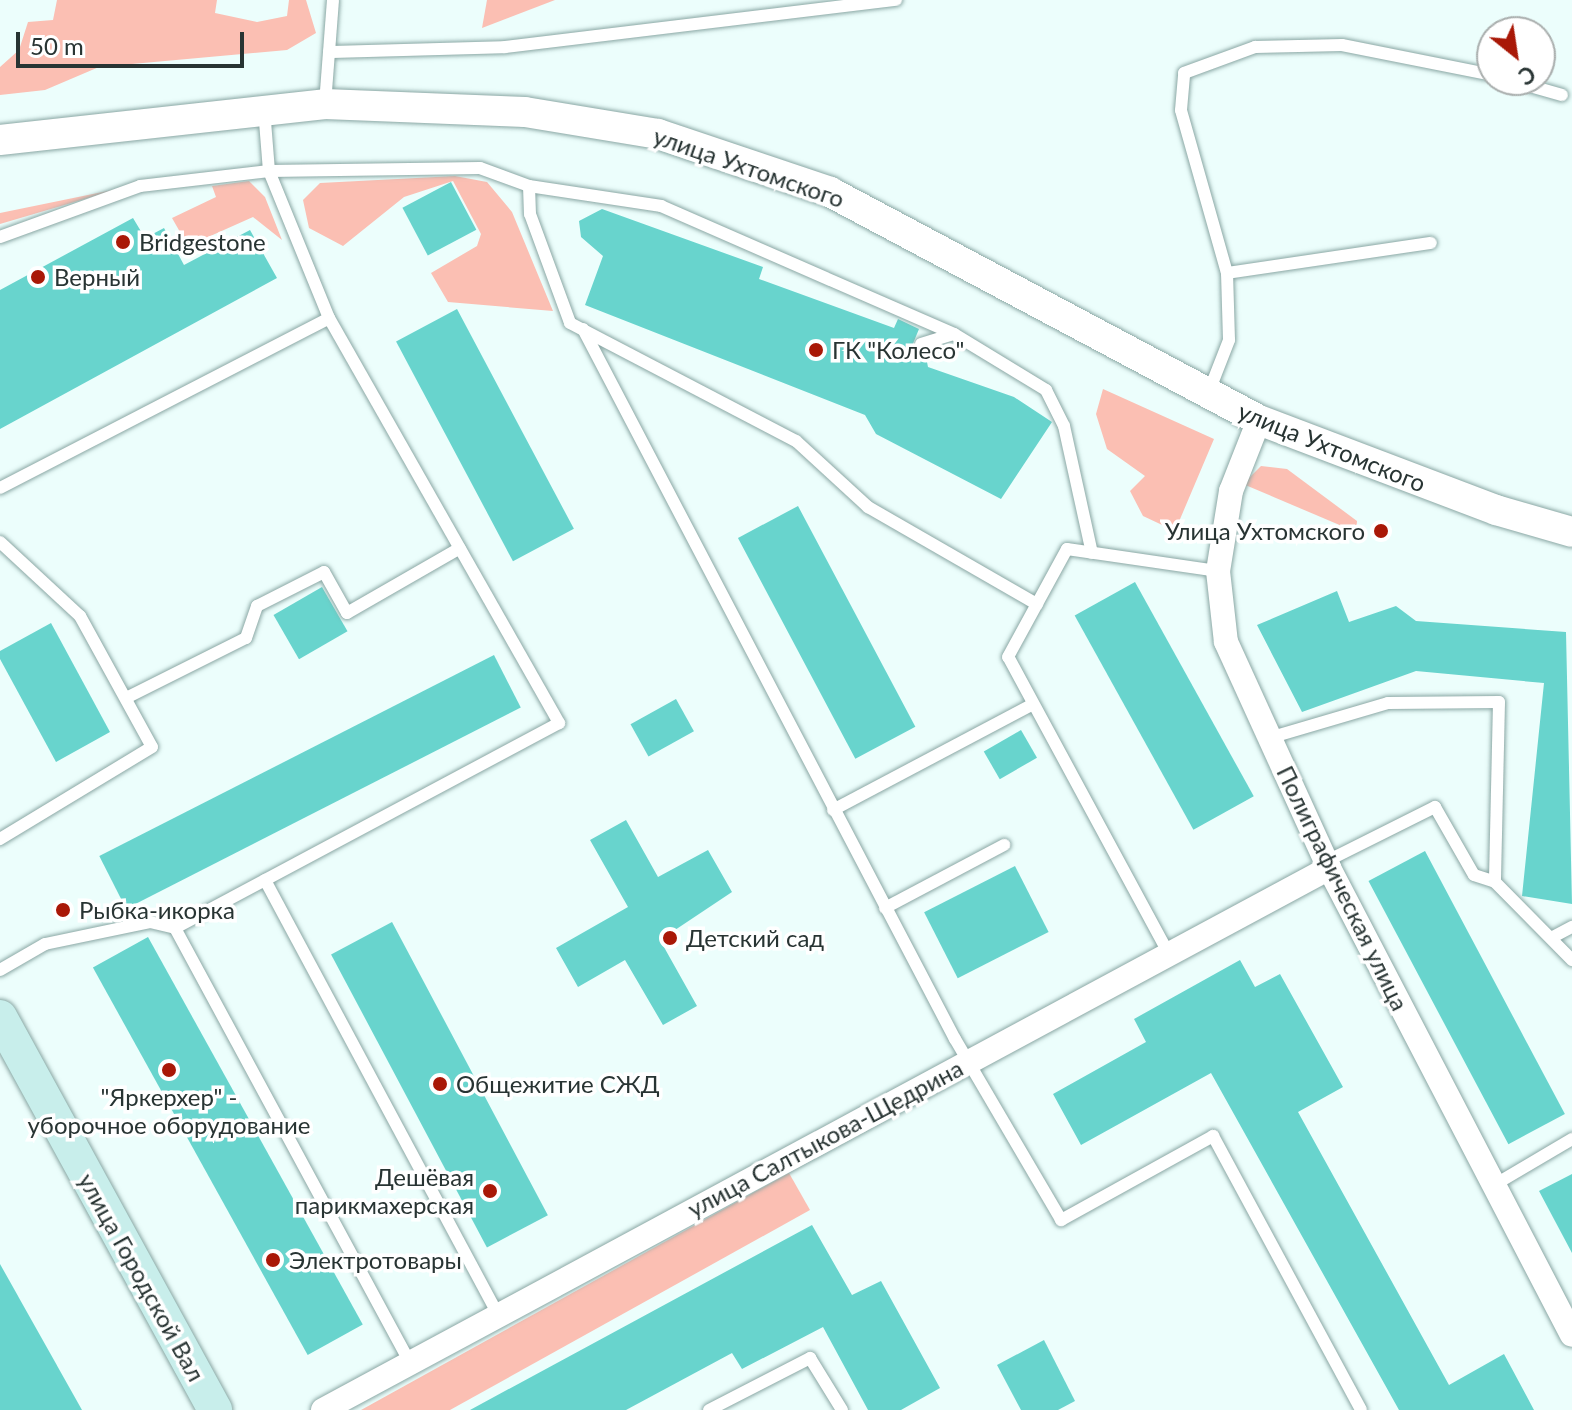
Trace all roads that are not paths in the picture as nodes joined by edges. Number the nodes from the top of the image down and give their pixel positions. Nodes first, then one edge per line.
1 (333, 0) edge
2 (896, 0) edge
3 (329, 52) junction
4 (1476, 72) edge
5 (1556, 93) edge
6 (1562, 95) dead end
7 (325, 104) junction
8 (264, 108) junction
9 (0, 140) edge
10 (269, 171) junction
11 (529, 186) junction
12 (0, 237) edge
13 (1431, 243) dead end
14 (1227, 273) junction
15 (329, 318) junction
16 (583, 329) junction
17 (954, 334) junction
18 (921, 344) dead end
19 (1208, 394) junction
20 (1259, 420) junction
21 (0, 488) edge
22 (1572, 532) edge
23 (0, 542) edge
24 (460, 548) junction
25 (1092, 553) junction
26 (1218, 571) junction
27 (1037, 604) junction
28 (126, 698) junction
29 (1033, 704) junction
30 (1269, 738) junction
31 (833, 810) junction
32 (0, 839) edge
33 (1004, 845) dead end
34 (1328, 864) junction
35 (265, 880) junction
36 (1495, 882) junction
37 (885, 908) junction
38 (1572, 927) edge
39 (175, 928) junction
40 (1551, 938) junction
41 (1170, 956) junction
42 (1572, 960) edge
43 (0, 970) edge
44 (0, 1017) edge
45 (973, 1059) junction
46 (1572, 1139) edge
47 (1494, 1185) junction
48 (498, 1315) junction
49 (1572, 1335) edge
50 (410, 1363) junction
51 (215, 1410) edge
52 (323, 1410) edge
53 (709, 1410) edge
54 (842, 1410) edge
55 (1361, 1410) edge

1 - 3 lane
2 - 3 lane
3 - 7 lane
4 - 14 lane
5 - 6 lane
7 - 8 street, улица Ухтомского
7 - 19 street, улица Ухтомского
8 - 9 street, улица Ухтомского
8 - 10 lane
10 - 11 lane
10 - 12 lane
10 - 15 lane
11 - 16 lane
11 - 17 lane
13 - 14 lane
14 - 19 lane
15 - 21 lane
15 - 24 lane
16 - 27 lane
16 - 31 lane
17 - 18 lane
17 - 25 lane
19 - 20 street, улица Ухтомского
20 - 22 street, улица Ухтомского
20 - 26 street, Полиграфическая улица
23 - 28 lane
24 - 28 lane
24 - 35 lane
25 - 26 lane
25 - 27 lane
26 - 30 street, Полиграфическая улица
27 - 29 lane
28 - 32 lane
29 - 31 lane
29 - 41 lane
30 - 34 street, Полиграфическая улица
30 - 36 lane
31 - 37 lane
33 - 37 lane
34 - 36 lane
34 - 41 street, улица Салтыкова-Щедрина
34 - 47 street, Полиграфическая улица
35 - 39 lane
35 - 48 lane
36 - 40 lane
37 - 45 lane
38 - 40 lane
39 - 43 lane
39 - 50 lane
40 - 42 lane
41 - 45 street, улица Салтыкова-Щедрина
44 - 51 main road, улица Городской Вал
45 - 48 street, улица Салтыкова-Щедрина
45 - 55 lane
46 - 47 lane
47 - 49 street, Полиграфическая улица
48 - 50 street, улица Салтыкова-Щедрина
50 - 52 street, улица Салтыкова-Щедрина
53 - 54 lane

